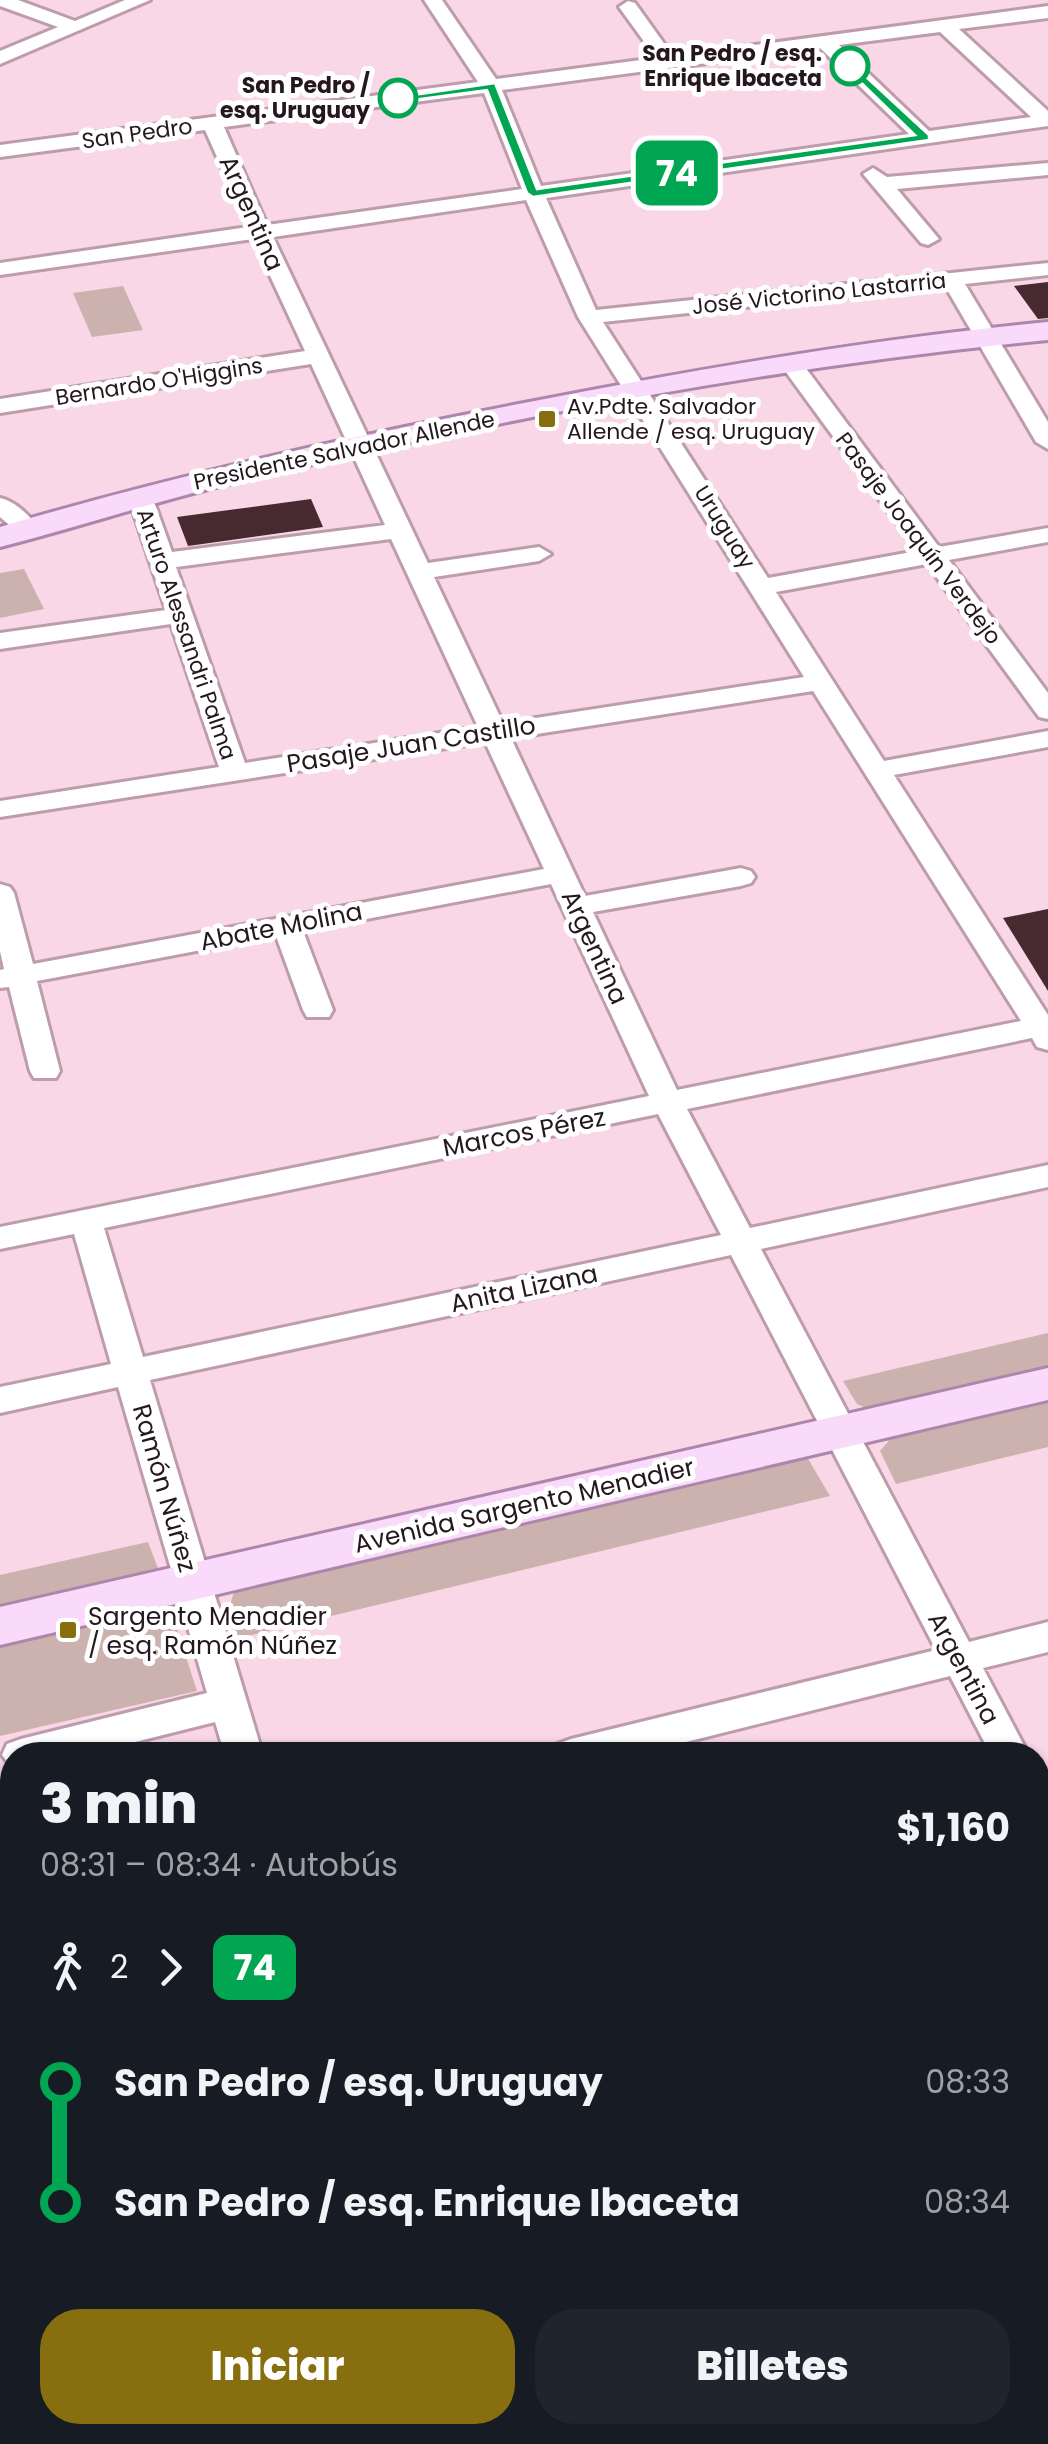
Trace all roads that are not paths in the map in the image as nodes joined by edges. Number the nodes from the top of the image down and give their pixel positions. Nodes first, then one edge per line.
1 (1, 0) edge
2 (141, 0) edge
3 (433, 0) edge
4 (628, 7) dead end
5 (1048, 12) edge
6 (944, 26) junction
7 (75, 27) junction
8 (826, 42) junction
9 (0, 58) edge
10 (668, 62) junction
11 (491, 86) junction
12 (1047, 120) edge
13 (212, 123) junction
14 (924, 138) junction
15 (851, 148) junction
16 (0, 151) edge
17 (1048, 169) edge
18 (882, 184) junction
19 (533, 193) junction
20 (260, 232) junction
21 (928, 239) dead end
22 (0, 269) edge
23 (1048, 269) edge
24 (951, 279) junction
25 (589, 316) junction
26 (1048, 331) edge
27 (985, 336) junction
28 (318, 356) junction
29 (791, 364) junction
30 (638, 390) junction
31 (0, 406) edge
32 (1048, 442) edge
33 (360, 444) junction
34 (140, 496) junction
35 (0, 505) edge
36 (401, 530) junction
37 (14, 532) edge
38 (1048, 535) edge
39 (930, 553) junction
40 (539, 554) dead end
41 (162, 561) junction
42 (421, 572) junction
43 (762, 586) junction
44 (181, 615) junction
45 (0, 642) edge
46 (822, 682) junction
47 (1048, 712) edge
48 (494, 730) junction
49 (1048, 739) edge
50 (878, 770) junction
51 (234, 772) junction
52 (0, 809) edge
53 (561, 874) junction
54 (741, 877) dead end
55 (0, 893) edge
56 (576, 906) junction
57 (286, 925) junction
58 (10, 977) edge
59 (318, 1010) dead end
60 (1045, 1030) edge
61 (45, 1071) dead end
62 (668, 1103) junction
63 (1048, 1176) edge
64 (86, 1221) junction
65 (0, 1238) edge
66 (741, 1242) junction
67 (131, 1372) junction
68 (1048, 1384) edge
69 (0, 1400) edge
70 (840, 1432) junction
71 (192, 1582) junction
72 (0, 1626) edge
73 (1048, 1637) edge
74 (960, 1659) junction
75 (228, 1703) junction
76 (73, 1742) edge
77 (240, 1742) edge
78 (624, 1742) edge
79 (1003, 1742) edge

1 - 7 street
2 - 7 street
3 - 11 street, Uruguay
4 - 10 street
5 - 6 street, San Pedro
6 - 8 street, San Pedro
6 - 12 street
7 - 9 street
8 - 10 street, San Pedro
8 - 14 street
10 - 11 street, San Pedro
11 - 13 street, San Pedro
11 - 19 street, Uruguay
12 - 14 street
13 - 16 street, San Pedro
13 - 20 street, Argentina
14 - 15 street
15 - 18 street
15 - 19 street
17 - 18 street
18 - 21 street
19 - 20 street
19 - 25 street, Uruguay
20 - 22 street
20 - 28 street, Argentina
23 - 24 street, José Victorino Lastarria
24 - 25 street, José Victorino Lastarria
24 - 27 street
25 - 30 street, Uruguay
26 - 27 main road, Presidente Salvador Allende
27 - 29 main road, Presidente Salvador Allende
27 - 32 street
28 - 31 street, Bernardo O'Higgins
28 - 33 street, Argentina
29 - 30 main road, Presidente Salvador Allende
29 - 39 street, Pasaje Joaquín Verdejo
30 - 33 main road, Presidente Salvador Allende
30 - 43 street, Uruguay
33 - 34 main road, Presidente Salvador Allende
33 - 36 street, Argentina
34 - 37 main road, Presidente Salvador Allende
34 - 41 street, Arturo Alessandri Palma
35 - 37 street
36 - 41 street
36 - 42 street, Argentina
38 - 39 street
39 - 43 street
39 - 47 street, Pasaje Joaquín Verdejo
40 - 42 street
41 - 44 street, Arturo Alessandri Palma
42 - 48 street, Argentina
43 - 46 street, Uruguay
44 - 45 street
44 - 51 street, Arturo Alessandri Palma
46 - 48 street, Pasaje Juan Castillo
46 - 50 street, Uruguay
48 - 51 street, Pasaje Juan Castillo
48 - 53 street, Argentina
49 - 50 street
50 - 60 street, Uruguay
51 - 52 street, Pasaje Juan Castillo
53 - 56 street, Argentina
53 - 57 street, Abate Molina
54 - 56 street
55 - 58 street
56 - 62 street, Argentina
57 - 58 street, Abate Molina
57 - 59 street
58 - 61 street
60 - 62 street, Marcos Pérez
62 - 64 street, Marcos Pérez
62 - 66 street, Argentina
63 - 66 street, Anita Lizana
64 - 65 street, Marcos Pérez
64 - 67 street, Ramón Núñez
66 - 67 street, Anita Lizana
66 - 70 street, Argentina
67 - 69 street, Anita Lizana
67 - 71 street, Ramón Núñez
68 - 70 main road, Avenida Sargento Menadier
70 - 71 main road, Avenida Sargento Menadier
70 - 74 street, Argentina
71 - 72 main road, Avenida Sargento Menadier
71 - 75 street, Ramón Núñez
73 - 74 street
74 - 78 street
74 - 79 street, Argentina
75 - 76 street
75 - 77 street, Ramón Núñez

